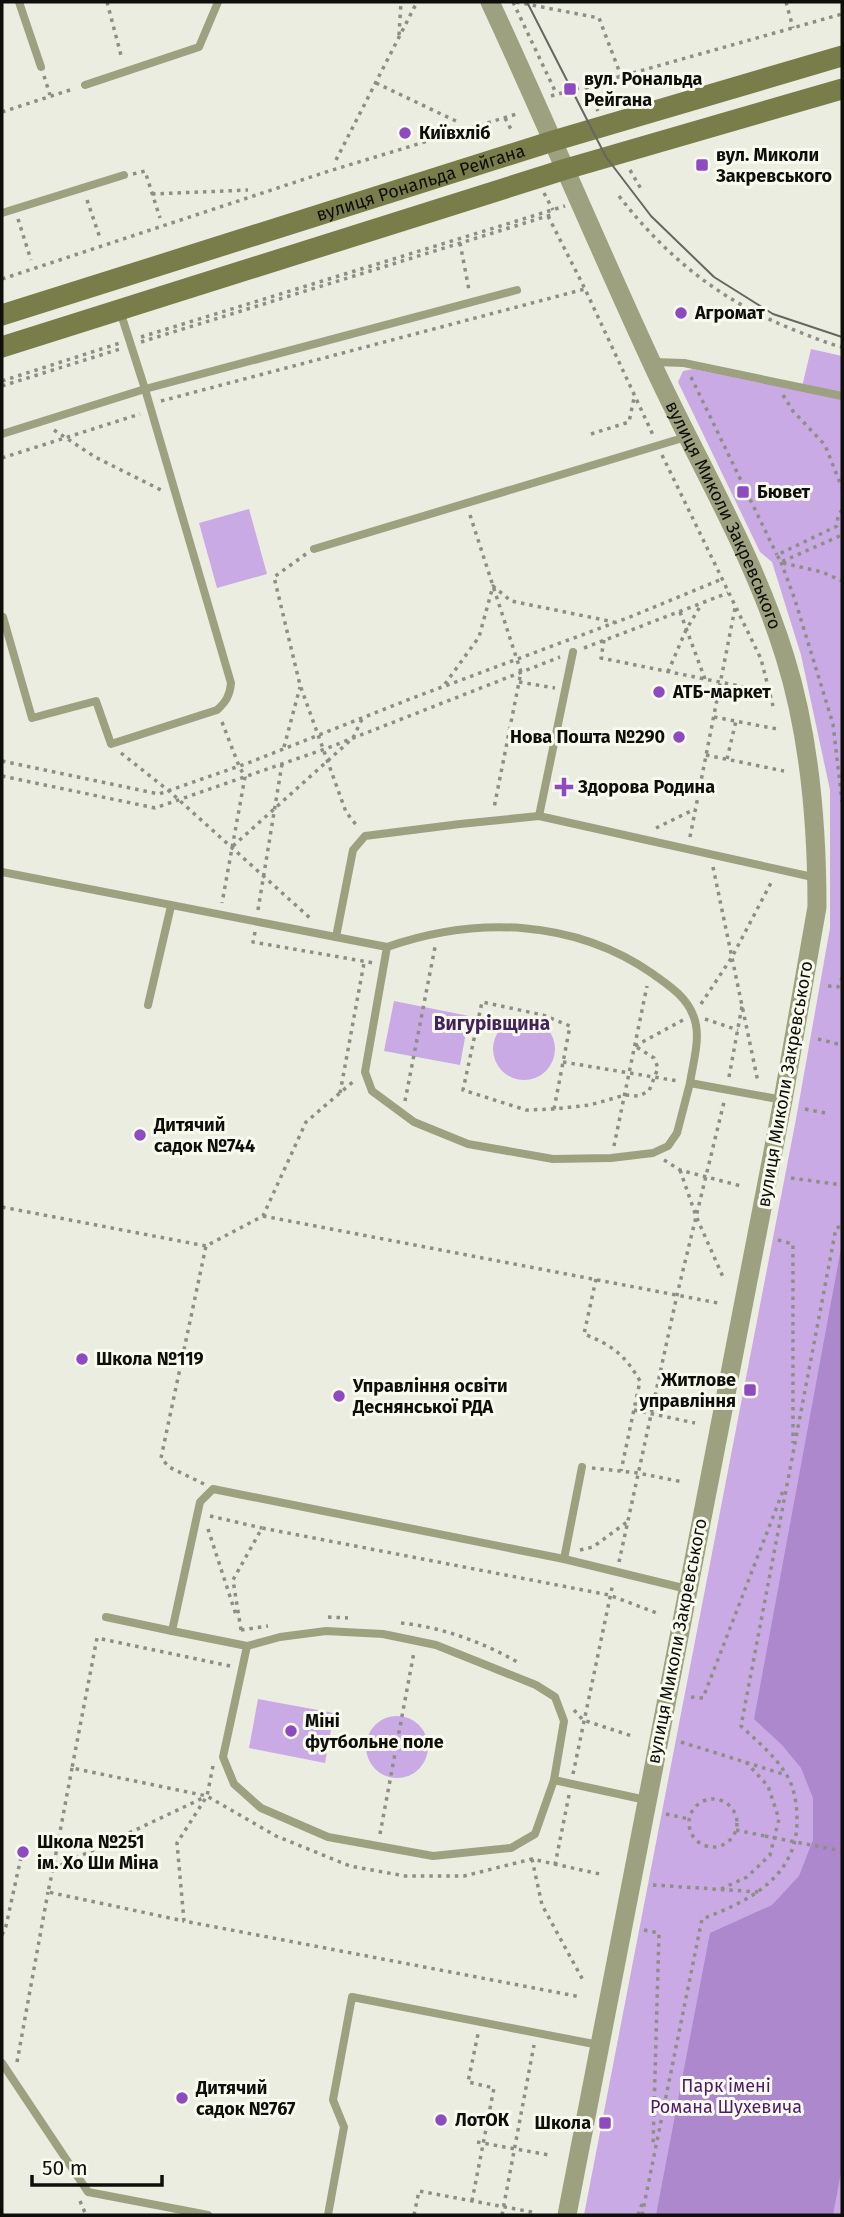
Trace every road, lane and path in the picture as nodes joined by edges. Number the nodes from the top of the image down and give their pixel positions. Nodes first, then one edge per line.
1 (19, 2) edge
2 (107, 2) edge
3 (218, 2) edge
4 (401, 2) edge
5 (417, 2) edge
6 (489, 2) edge
7 (514, 2) edge
8 (560, 2) edge
9 (786, 2) edge
10 (558, 10) junction
11 (842, 15) edge
12 (793, 28) junction
13 (399, 37) junction
14 (842, 56) edge
15 (41, 67) joint
16 (126, 71) junction
17 (621, 76) junction
18 (376, 83) junction
19 (85, 85) joint
20 (842, 89) edge
21 (556, 93) junction
22 (51, 96) junction
23 (551, 96) dead end
24 (2, 112) edge
25 (499, 119) dead end
26 (458, 122) dead end
27 (553, 141) junction
28 (336, 160) dead end
29 (566, 170) junction
30 (124, 175) joint
31 (83, 188) junction
32 (247, 190) dead end
33 (152, 194) junction
34 (619, 196) dead end
35 (15, 209) junction
36 (2, 213) edge
37 (548, 216) junction
38 (159, 218) dead end
39 (100, 238) dead end
40 (460, 243) junction
41 (31, 260) dead end
42 (2, 279) edge
43 (517, 289) dead end
44 (585, 289) junction
45 (471, 302) junction
46 (120, 311) junction
47 (2, 315) edge
48 (475, 318) junction
49 (131, 343) junction
50 (2, 347) edge
51 (842, 347) edge
52 (651, 362) junction
53 (684, 363) junction
54 (2, 383) edge
55 (145, 389) junction
56 (781, 391) dead end
57 (635, 396) junction
58 (842, 396) edge
59 (151, 407) junction
60 (41, 422) junction
61 (2, 434) edge
62 (591, 434) dead end
63 (688, 436) junction
64 (65, 438) junction
65 (658, 446) junction
66 (2, 458) edge
67 (842, 488) edge
68 (177, 499) junction
69 (466, 503) junction
70 (842, 510) edge
71 (842, 535) edge
72 (314, 549) joint
73 (777, 555) junction
74 (781, 562) junction
75 (722, 579) junction
76 (842, 581) edge
77 (493, 586) junction
78 (728, 593) junction
79 (702, 603) junction
80 (736, 608) junction
81 (679, 611) junction
82 (2, 617) edge
83 (616, 622) junction
84 (686, 630) junction
85 (604, 640) junction
86 (573, 652) junction
87 (516, 659) junction
88 (521, 672) junction
89 (668, 672) junction
90 (705, 679) junction
91 (519, 682) junction
92 (721, 682) junction
93 (300, 685) junction
94 (444, 686) junction
95 (565, 690) junction
96 (769, 692) junction
97 (773, 706) dead end
98 (218, 710) junction
99 (363, 717) junction
100 (714, 717) junction
101 (736, 721) junction
102 (778, 729) dead end
103 (319, 735) junction
104 (353, 738) junction
105 (111, 744) junction
106 (284, 749) junction
107 (325, 749) junction
108 (706, 755) junction
109 (727, 759) junction
110 (328, 760) junction
111 (2, 761) edge
112 (282, 764) junction
113 (239, 766) junction
114 (784, 771) dead end
115 (2, 776) edge
116 (245, 777) junction
117 (169, 791) junction
118 (178, 800) junction
119 (842, 802) edge
120 (695, 809) junction
121 (273, 810) junction
122 (539, 816) junction
123 (491, 821) junction
124 (365, 836) junction
125 (637, 838) junction
126 (231, 847) junction
127 (687, 849) junction
128 (711, 855) junction
129 (778, 869) junction
130 (2, 872) edge
131 (263, 876) junction
132 (817, 878) junction
133 (171, 906) junction
134 (220, 915) junction
135 (256, 922) junction
136 (437, 934) junction
137 (333, 937) junction
138 (368, 943) junction
139 (387, 947) junction
140 (732, 957) junction
141 (365, 962) junction
142 (384, 965) junction
143 (650, 972) junction
144 (842, 978) edge
145 (828, 986) dead end
146 (148, 1005) dead end
147 (742, 1006) junction
148 (693, 1015) junction
149 (738, 1030) junction
150 (818, 1040) dead end
151 (842, 1045) edge
152 (635, 1046) junction
153 (563, 1062) junction
154 (365, 1072) junction
155 (630, 1072) junction
156 (657, 1077) junction
157 (690, 1083) junction
158 (727, 1090) junction
159 (760, 1091) dead end
160 (340, 1093) junction
161 (625, 1095) junction
162 (783, 1100) junction
163 (554, 1109) junction
164 (805, 1109) dead end
165 (403, 1110) dead end
166 (824, 1113) dead end
167 (653, 1153) junction
168 (611, 1158) junction
169 (680, 1170) junction
170 (705, 1178) junction
171 (791, 1178) dead end
172 (842, 1185) edge
173 (741, 1186) dead end
174 (2, 1207) edge
175 (262, 1216) junction
176 (696, 1216) junction
177 (842, 1226) edge
178 (778, 1240) dead end
179 (205, 1246) junction
180 (723, 1278) dead end
181 (596, 1279) junction
182 (677, 1295) junction
183 (718, 1303) dead end
184 (634, 1410) junction
185 (651, 1415) junction
186 (695, 1423) dead end
187 (793, 1451) junction
188 (582, 1467) joint
189 (621, 1471) junction
190 (638, 1473) junction
191 (683, 1482) dead end
192 (786, 1482) junction
193 (213, 1489) junction
194 (203, 1515) dead end
195 (628, 1521) junction
196 (208, 1528) dead end
197 (262, 1528) junction
198 (564, 1556) junction
199 (617, 1572) junction
200 (687, 1589) junction
201 (609, 1595) junction
202 (657, 1613) dead end
203 (106, 1617) dead end
204 (172, 1631) junction
205 (416, 1641) junction
206 (247, 1646) junction
207 (231, 1667) dead end
208 (691, 1697) dead end
209 (681, 1742) dead end
210 (215, 1757) dead end
211 (746, 1762) junction
212 (72, 1768) junction
213 (787, 1775) junction
214 (554, 1780) junction
215 (571, 1784) junction
216 (207, 1796) junction
217 (646, 1800) junction
218 (666, 1814) dead end
219 (689, 1819) junction
220 (736, 1829) junction
221 (378, 1846) junction
222 (23, 1848) dead end
223 (842, 1851) edge
224 (532, 1859) dead end
225 (555, 1865) dead end
226 (52, 1869) junction
227 (653, 1885) dead end
228 (721, 1889) junction
229 (48, 1892) junction
230 (759, 1892) junction
231 (184, 1921) junction
232 (644, 1930) dead end
233 (2, 1935) edge
234 (583, 1982) dead end
235 (581, 1997) dead end
236 (480, 2022) junction
237 (537, 2033) junction
238 (599, 2045) junction
239 (2, 2063) edge
240 (14, 2081) junction
241 (477, 2142) dead end
242 (484, 2143) junction
243 (514, 2149) junction
244 (549, 2155) dead end
245 (653, 2158) junction
246 (472, 2201) junction
247 (503, 2207) junction
248 (537, 2213) dead end
249 (208, 2215) edge
250 (328, 2215) edge
251 (414, 2215) edge
252 (502, 2215) edge
253 (567, 2215) edge
254 (640, 2215) edge

1 - 15 lane
2 - 16 path
3 - 16 lane
4 - 13 path
5 - 13 path
6 - 27 street, вулиця Миколи Закревського
7 - 10 path
7 - 21 path
8 - 10 path
9 - 12 path
10 - 17 path
11 - 12 path
12 - 17 path
13 - 18 path
14 - 27 main road, вулиця Рональда Рейгана
15 - 22 path
16 - 19 lane
17 - 21 path
18 - 26 path
18 - 28 path
19 - 22 path
20 - 29 main road, вулиця Рональда Рейгана
21 - 23 path
22 - 24 path
25 - 42 path
27 - 29 street, вулиця Миколи Закревського
27 - 47 main road, вулиця Рональда Рейгана
29 - 46 main road, вулиця Рональда Рейгана
29 - 52 street, вулиця Миколи Закревського
30 - 31 lane
30 - 33 path
31 - 35 lane
31 - 39 path
32 - 33 path
33 - 38 path
34 - 51 path
35 - 36 lane
35 - 41 path
37 - 40 path
37 - 44 path
37 - 49 path
40 - 45 path
40 - 49 path
43 - 45 lane
44 - 48 path
44 - 57 path
45 - 48 path
45 - 55 lane
46 - 49 lane
46 - 50 main road, вулиця Рональда Рейгана
48 - 59 path
49 - 54 path
49 - 55 lane
52 - 53 lane
52 - 63 street, вулиця Миколи Закревського
53 - 58 lane
53 - 73 path
55 - 59 lane
55 - 60 lane
56 - 67 path
57 - 62 path
57 - 65 path
59 - 64 path
59 - 68 lane
60 - 61 lane
60 - 64 path
63 - 65 lane
63 - 132 street, вулиця Миколи Закревського
64 - 66 path
64 - 68 path
65 - 69 lane
65 - 75 path
68 - 98 lane
69 - 72 lane
69 - 77 path
70 - 73 path
71 - 74 path
72 - 93 path
73 - 74 path
74 - 76 path
74 - 119 path
75 - 78 path
75 - 83 path
77 - 83 path
77 - 87 path
77 - 94 path
78 - 79 path
78 - 80 path
79 - 81 path
79 - 84 path
80 - 92 path
80 - 96 path
81 - 84 path
81 - 85 path
82 - 105 lane
83 - 87 path
84 - 89 path
84 - 90 path
85 - 86 path
85 - 89 path
86 - 88 path
86 - 95 lane
87 - 88 path
87 - 94 path
88 - 91 path
88 - 104 path
89 - 90 path
90 - 92 path
91 - 95 path
91 - 123 path
92 - 96 path
92 - 100 path
93 - 103 path
93 - 106 path
94 - 99 path
95 - 122 lane
96 - 97 path
98 - 105 lane
98 - 113 path
99 - 103 path
99 - 104 path
100 - 101 path
100 - 108 path
101 - 102 path
101 - 109 path
103 - 106 path
103 - 107 path
104 - 107 path
104 - 110 path
105 - 117 path
106 - 113 path
107 - 110 path
107 - 112 path
108 - 109 path
108 - 120 path
109 - 114 path
110 - 121 path
110 - 124 path
111 - 117 path
112 - 116 path
112 - 121 path
113 - 116 path
113 - 117 path
115 - 118 path
116 - 118 path
116 - 126 path
117 - 118 path
118 - 126 path
120 - 125 path
120 - 127 path
121 - 126 path
121 - 131 path
122 - 123 lane
122 - 125 lane
123 - 124 lane
124 - 137 lane
125 - 127 lane
126 - 131 path
126 - 134 path
127 - 128 lane
128 - 129 lane
128 - 140 path
129 - 132 lane
129 - 140 path
130 - 133 lane
131 - 135 path
131 - 137 path
132 - 162 street, вулиця Миколи Закревського
133 - 134 lane
133 - 146 lane
134 - 135 lane
135 - 137 lane
135 - 141 path
136 - 139 lane
136 - 143 lane
136 - 165 path
137 - 138 lane
138 - 139 lane
138 - 141 path
139 - 142 lane
140 - 147 path
140 - 148 path
141 - 142 path
141 - 160 path
142 - 154 lane
143 - 148 lane
143 - 152 path
144 - 145 path
147 - 149 path
147 - 159 path
148 - 149 path
148 - 152 path
148 - 157 lane
149 - 158 path
150 - 151 path
152 - 155 path
152 - 156 path
153 - 155 path
153 - 163 path
153 - 163 path
154 - 160 path
154 - 168 lane
155 - 156 path
155 - 161 path
156 - 157 path
156 - 161 path
157 - 158 lane
157 - 167 lane
158 - 162 lane
158 - 170 path
160 - 175 path
161 - 163 path
161 - 168 path
162 - 200 street, вулиця Миколи Закревського
164 - 166 path
167 - 168 lane
167 - 169 path
169 - 170 path
169 - 176 path
170 - 173 path
170 - 176 path
171 - 172 path
174 - 179 path
175 - 179 path
175 - 181 path
176 - 180 path
176 - 182 path
177 - 187 path
178 - 187 path
179 - 193 path
181 - 182 path
181 - 184 path
182 - 183 path
182 - 185 path
184 - 185 path
184 - 189 path
185 - 186 path
185 - 190 path
187 - 192 path
188 - 189 path
188 - 198 lane
189 - 190 path
190 - 191 path
190 - 195 path
192 - 208 path
192 - 213 path
193 - 198 lane
193 - 204 lane
194 - 197 path
195 - 198 path
195 - 199 path
196 - 197 path
197 - 201 path
198 - 199 lane
199 - 200 lane
199 - 201 path
200 - 217 street, вулиця Миколи Закревського
201 - 202 path
201 - 215 path
203 - 204 lane
204 - 206 lane
205 - 206 lane
205 - 214 lane
205 - 221 path
206 - 221 lane
207 - 212 path
209 - 211 path
210 - 216 path
211 - 213 path
211 - 228 path
212 - 216 path
212 - 226 path
213 - 230 path
214 - 215 lane
214 - 221 lane
215 - 217 lane
215 - 225 path
216 - 226 path
216 - 231 path
217 - 238 street, вулиця Миколи Закревського
218 - 219 path
219 - 220 path
219 - 220 path
220 - 223 path, bridge
222 - 233 path
224 - 234 path
226 - 229 path
227 - 228 path
228 - 230 path
229 - 231 path
229 - 240 path
230 - 245 path
231 - 235 path
232 - 245 path
236 - 237 lane
236 - 242 path
236 - 250 lane
237 - 238 lane
237 - 243 path
238 - 253 street, вулиця Миколи Закревського
239 - 240 lane
240 - 249 lane
241 - 242 path
242 - 243 path
242 - 246 path
243 - 244 path
243 - 247 path
245 - 254 path
246 - 247 path
246 - 251 path
247 - 248 path
247 - 252 path

